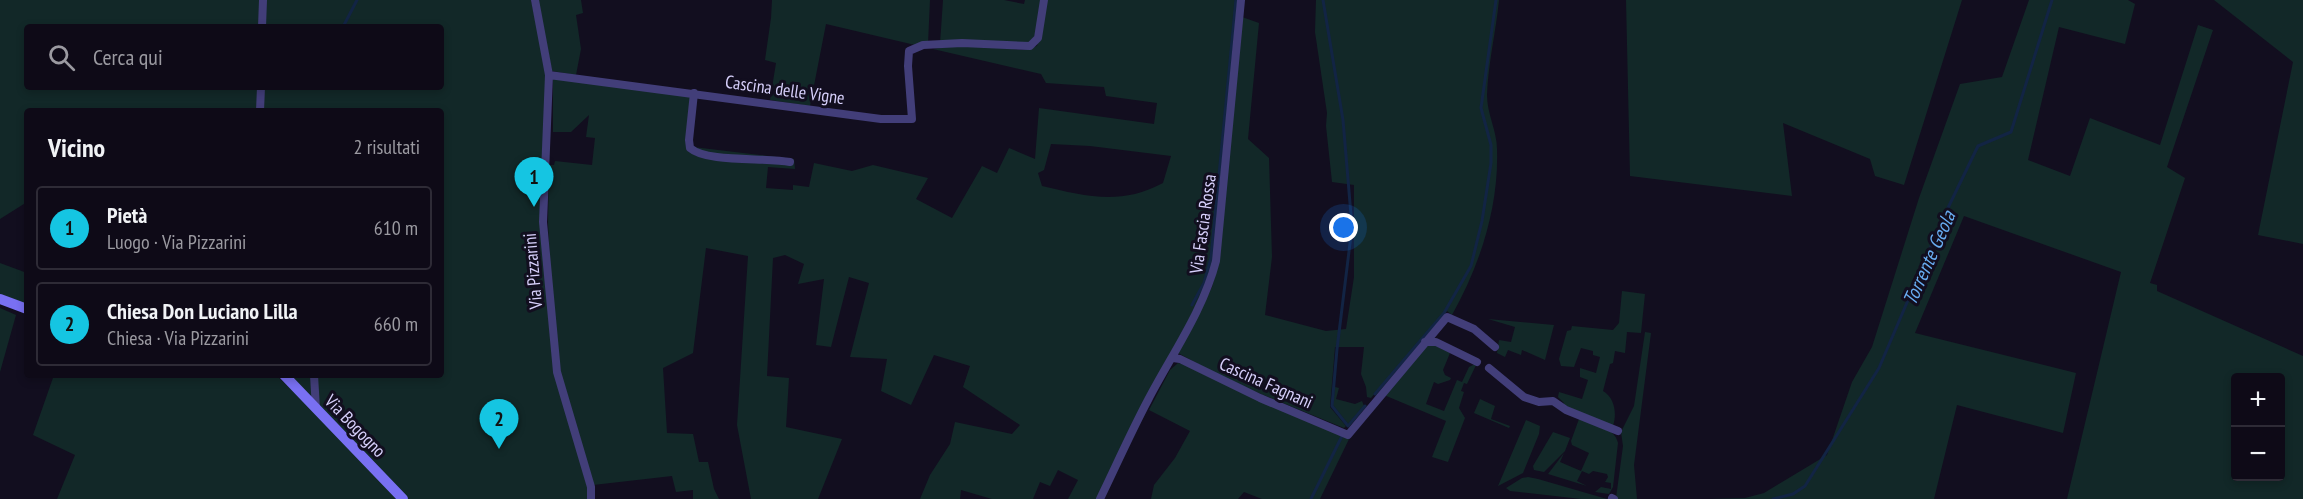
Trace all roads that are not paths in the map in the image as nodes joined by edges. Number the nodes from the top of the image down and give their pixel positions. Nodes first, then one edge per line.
1 (263, 0) edge
2 (536, 0) edge
3 (1044, 0) edge
4 (1241, 0) edge
5 (262, 24) edge
6 (549, 75) junction
7 (261, 90) edge
8 (694, 93) junction
9 (260, 108) edge
10 (790, 162) dead end
11 (0, 299) edge
12 (24, 308) edge
13 (1425, 342) junction
14 (1495, 347) dead end
15 (1173, 358) junction
16 (1477, 362) dead end
17 (1489, 368) dead end
18 (287, 378) edge
19 (314, 378) edge
20 (316, 409) junction
21 (1618, 431) dead end
22 (403, 499) edge
23 (591, 499) edge
24 (1100, 499) edge

1 - 5 street
2 - 6 street, Via Pizzarini
3 - 8 street, Cascina delle Vigne
4 - 15 street, Via Fascia Rossa
6 - 8 street, Cascina delle Vigne
6 - 23 street, Via Pizzarini
7 - 9 street
8 - 10 street
11 - 12 main road
13 - 14 street
13 - 15 street, Cascina Fagnani
13 - 16 street
15 - 24 street, Via Fascia Rossa
17 - 21 street
18 - 20 main road, Via Bogogno
19 - 20 street
20 - 22 main road, Via Bogogno

